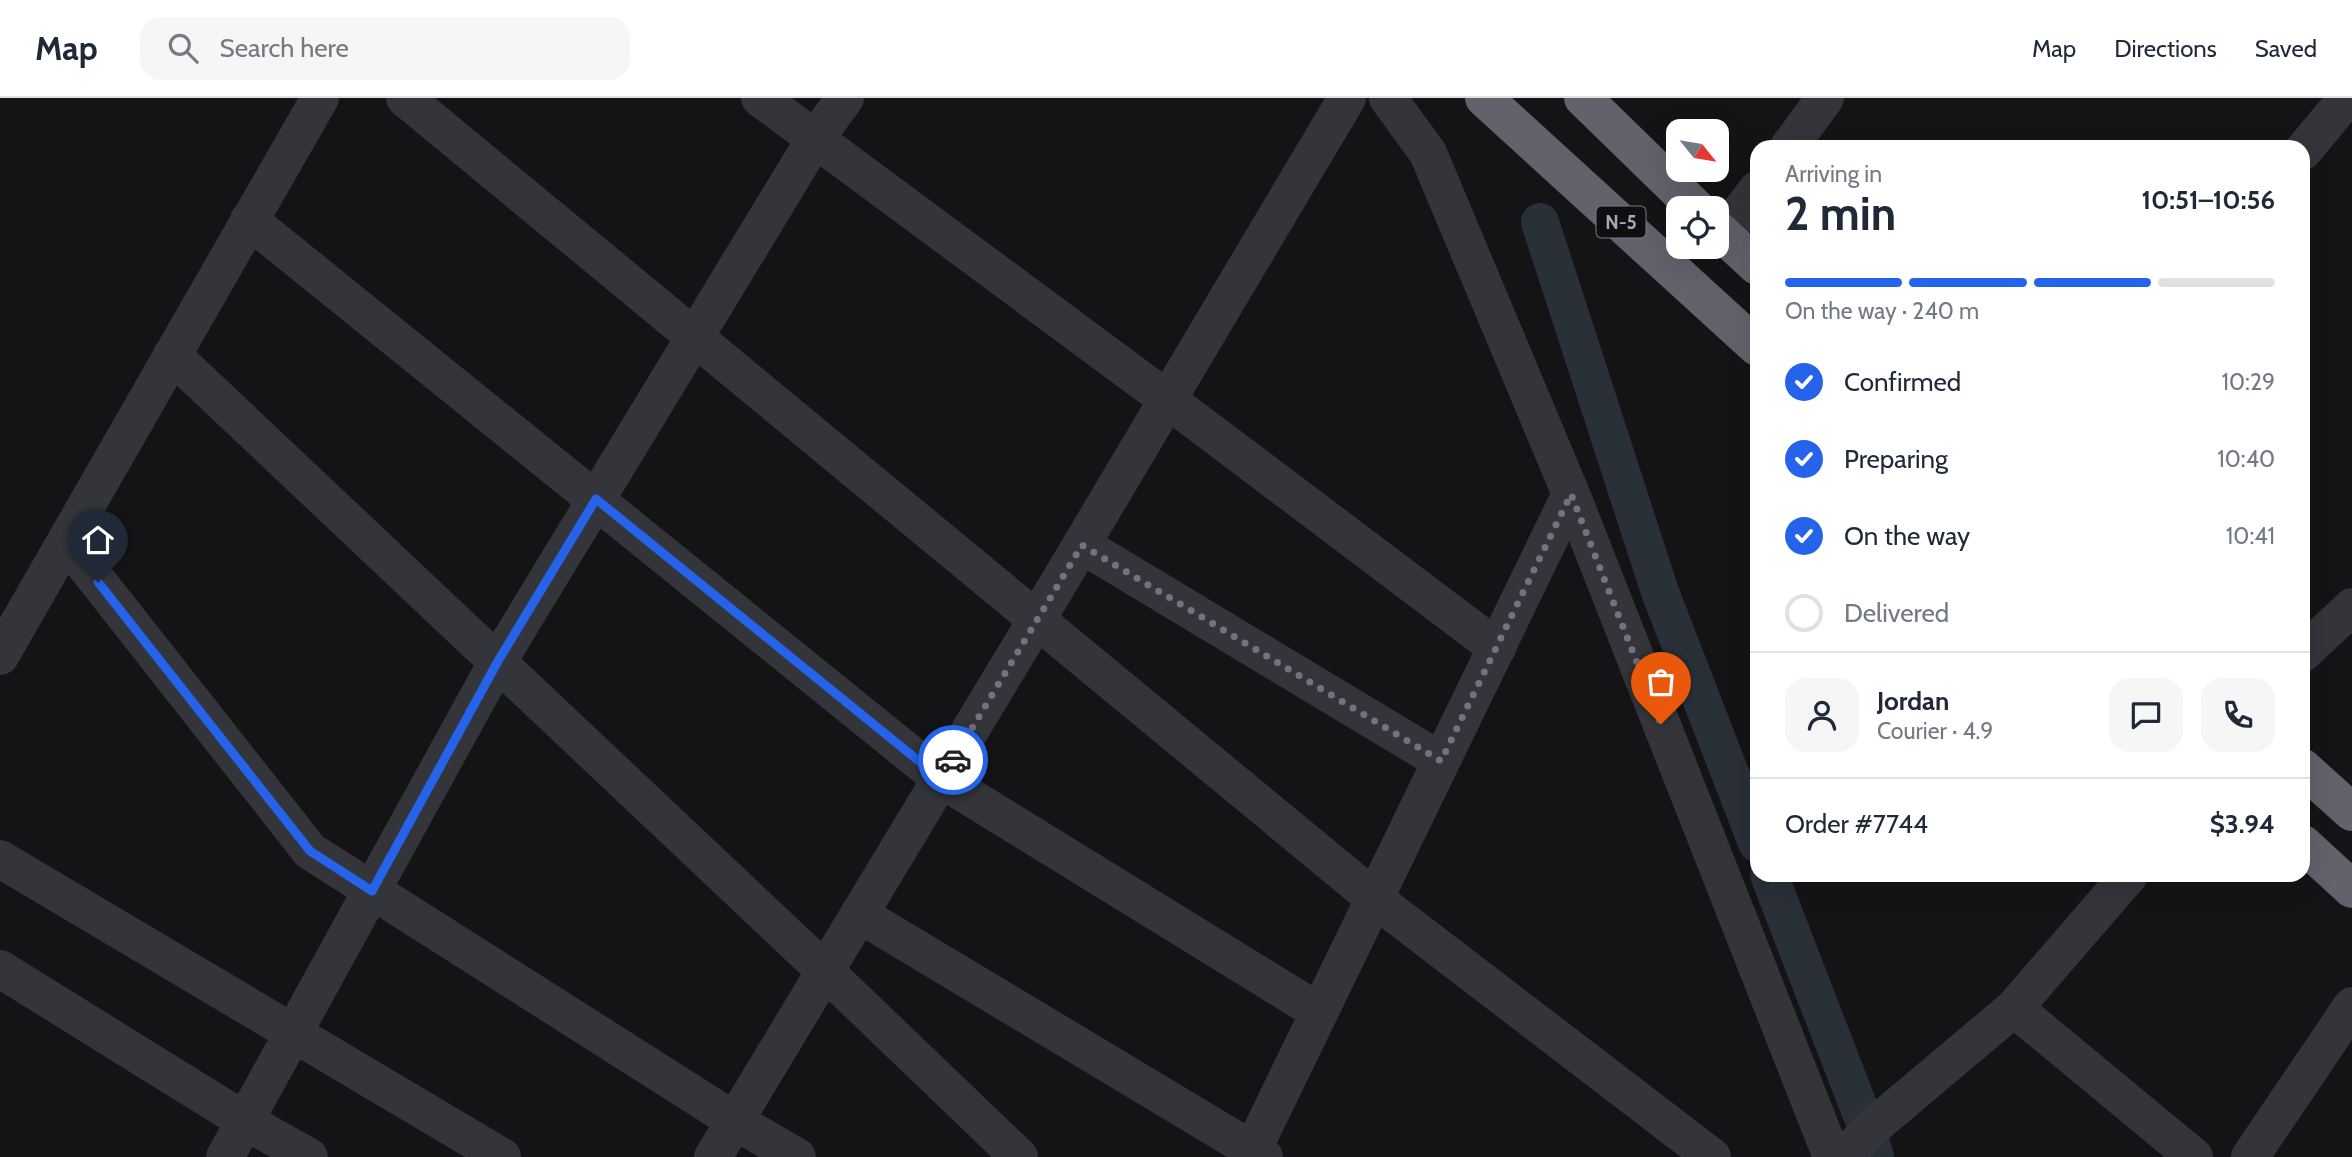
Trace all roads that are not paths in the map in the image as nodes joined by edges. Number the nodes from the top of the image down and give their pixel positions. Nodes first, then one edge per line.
1 (320, 98) edge
2 (405, 98) edge
3 (760, 98) edge
4 (845, 98) edge
5 (1347, 98) edge
6 (1388, 98) edge
7 (1485, 98) edge
8 (1583, 98) edge
9 (1825, 98) edge
10 (2347, 98) edge
11 (815, 139) junction
12 (1793, 140) edge
13 (2310, 143) edge
14 (1684, 196) edge
15 (1750, 198) edge
16 (250, 220) junction
17 (1729, 222) edge
18 (1729, 240) edge
19 (1750, 260) edge
20 (694, 337) junction
21 (1750, 340) edge
22 (172, 355) junction
23 (1168, 400) junction
24 (1571, 494) junction
25 (596, 499) junction
26 (66, 541) junction
27 (1082, 545) junction
28 (2352, 607) edge
29 (1036, 621) junction
30 (2310, 646) edge
31 (1497, 648) junction
32 (0, 656) edge
33 (498, 661) junction
34 (1441, 761) junction
35 (2310, 774) edge
36 (941, 779) junction
37 (2352, 812) edge
38 (2310, 850) edge
39 (0, 859) edge
40 (2123, 882) edge
41 (2352, 889) edge
42 (372, 891) junction
43 (1375, 899) junction
44 (859, 914) junction
45 (0, 969) edge
46 (825, 971) junction
47 (2352, 1006) edge
48 (2014, 1008) junction
49 (1319, 1012) junction
50 (293, 1033) junction
51 (245, 1121) junction
52 (735, 1121) junction
53 (1255, 1155) edge
54 (225, 1157) edge
55 (309, 1157) edge
56 (502, 1157) edge
57 (713, 1157) edge
58 (797, 1157) edge
59 (1019, 1157) edge
60 (1712, 1157) edge
61 (1832, 1157) edge
62 (1845, 1157) edge
63 (2194, 1157) edge
64 (2250, 1157) edge

1 - 16 street
2 - 20 street
3 - 11 street
4 - 11 street
5 - 23 street
6 - 24 street
7 - 21 highway, N-5
8 - 14 highway
9 - 12 street
10 - 13 street
11 - 20 street
11 - 23 street
15 - 17 street
16 - 22 street
16 - 25 street
18 - 19 highway
20 - 25 street
20 - 29 street
22 - 26 street
22 - 33 street
23 - 27 street
23 - 31 street
24 - 31 street
24 - 61 street
25 - 33 street
25 - 36 street
26 - 32 street
26 - 42 street
27 - 29 street
27 - 34 street
28 - 30 street
29 - 36 street
29 - 43 street
31 - 34 street
33 - 42 street
33 - 46 street
34 - 43 street
35 - 37 highway
36 - 44 street
36 - 49 street
38 - 41 highway
39 - 50 street
40 - 48 street
42 - 50 street
42 - 52 street
43 - 49 street
43 - 60 street
44 - 46 street
44 - 53 street
45 - 51 street
46 - 52 street
46 - 59 street
47 - 64 street
48 - 62 street
48 - 63 street
49 - 53 street
50 - 51 street
50 - 56 street
51 - 54 street
51 - 55 street
52 - 57 street
52 - 58 street

